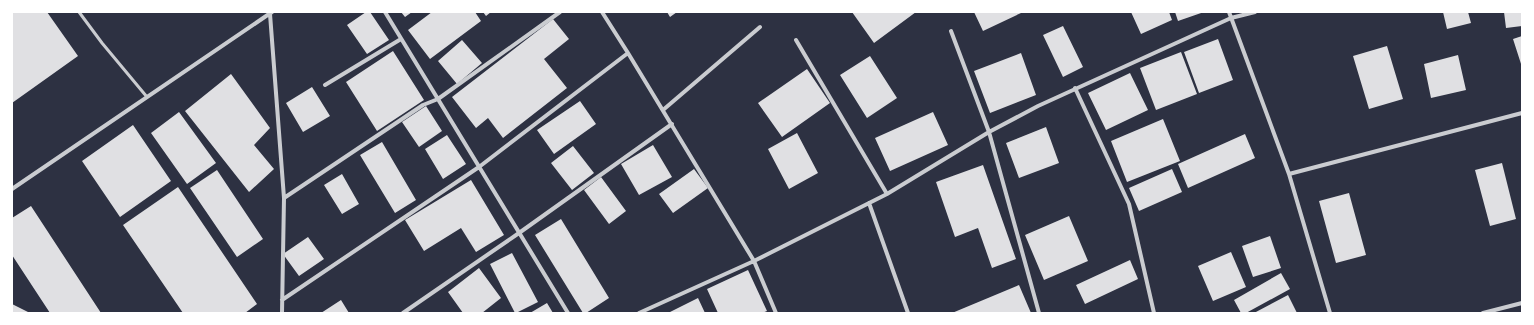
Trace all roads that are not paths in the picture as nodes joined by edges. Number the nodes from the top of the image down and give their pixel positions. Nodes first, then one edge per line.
1 (79, 12) edge
2 (385, 12) edge
3 (560, 12) edge
4 (602, 12) edge
5 (1229, 12) edge
6 (1255, 12) edge
7 (271, 13) edge
8 (1231, 18) junction
9 (760, 27) dead end
10 (951, 31) dead end
11 (401, 39) junction
12 (796, 40) dead end
13 (628, 53) junction
14 (325, 84) dead end
15 (1075, 88) junction
16 (147, 97) junction
17 (438, 99) junction
18 (663, 110) junction
19 (1522, 113) edge
20 (672, 124) junction
21 (989, 132) junction
22 (479, 167) junction
23 (1289, 174) junction
24 (12, 189) edge
25 (887, 194) junction
26 (284, 198) junction
27 (869, 203) junction
28 (519, 233) junction
29 (754, 261) junction
30 (282, 300) junction
31 (1522, 303) edge
32 (282, 313) edge
33 (403, 313) edge
34 (568, 313) edge
35 (639, 313) edge
36 (776, 313) edge
37 (908, 313) edge
38 (1039, 313) edge
39 (1154, 313) edge
40 (1330, 313) edge
41 (1483, 313) edge

1 - 16 lane
2 - 11 street
3 - 17 street
4 - 13 street
5 - 8 street
6 - 8 street
7 - 16 street
7 - 26 street
8 - 15 street
8 - 23 street
9 - 18 street
10 - 21 street
11 - 14 street
11 - 17 street
12 - 25 street
13 - 18 street
13 - 22 street
15 - 21 street
15 - 39 street
16 - 24 street
17 - 22 street
17 - 26 street
18 - 20 street
19 - 23 street
20 - 28 street
20 - 29 street
21 - 25 street
21 - 38 street
22 - 28 street
22 - 30 street
23 - 40 street
25 - 27 street
26 - 30 street
27 - 29 street
27 - 37 street
28 - 33 street
28 - 34 street
29 - 35 street
29 - 36 street
30 - 32 street
31 - 41 street

